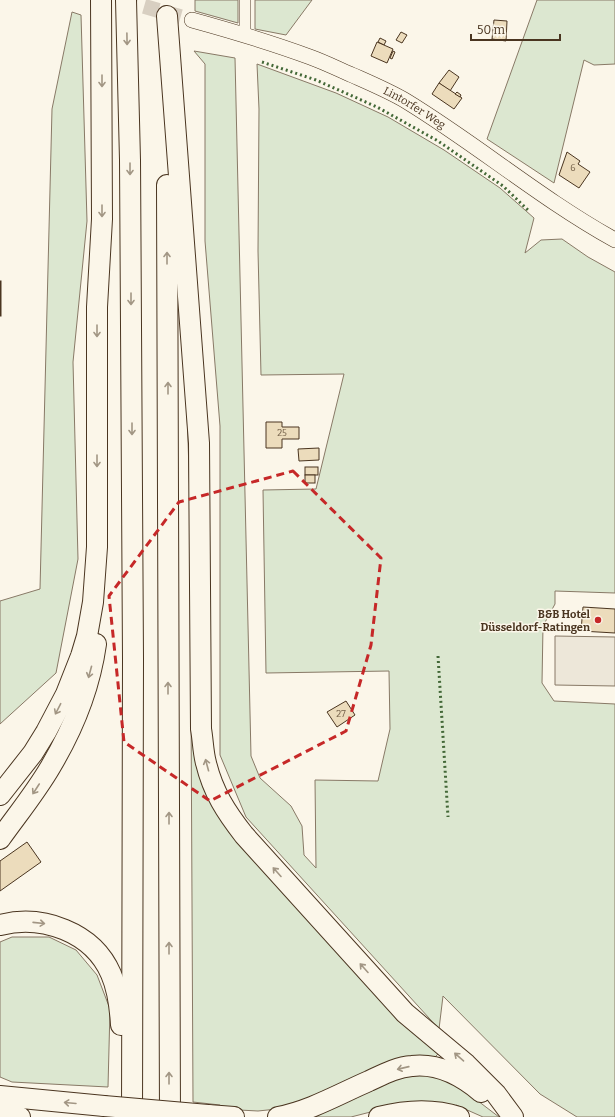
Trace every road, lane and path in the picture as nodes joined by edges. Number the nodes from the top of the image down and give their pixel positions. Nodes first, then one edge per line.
1 (101, 0) edge
2 (126, 0) edge
3 (245, 0) edge
4 (167, 8) edge
5 (192, 20) tunnel mouth
6 (245, 35) junction
7 (615, 240) edge
8 (96, 565) junction
9 (0, 795) edge
10 (0, 839) edge
11 (0, 925) edge
12 (132, 1070) junction
13 (0, 1090) edge
14 (0, 1096) edge
15 (36, 1100) junction
16 (0, 1113) edge
17 (455, 1116) edge
18 (20, 1117) edge
19 (132, 1117) edge
20 (170, 1117) edge
21 (234, 1117) edge
22 (278, 1117) edge
23 (379, 1117) edge
24 (511, 1117) edge

1 -> 8 highway
2 -> 12 highway
3 - 6 street
20 -> 4 highway
24 -> 4 highway
5 - 6 main road, Lintorfer Weg
6 - 7 main road, Lintorfer Weg
8 -> 9 highway
8 -> 10 highway
11 -> 12 highway
12 - 19 highway
13 - 15 highway
14 - 15 highway
21 -> 15 highway, bridge
16 - 18 highway
17 - 23 highway
24 -> 22 highway

